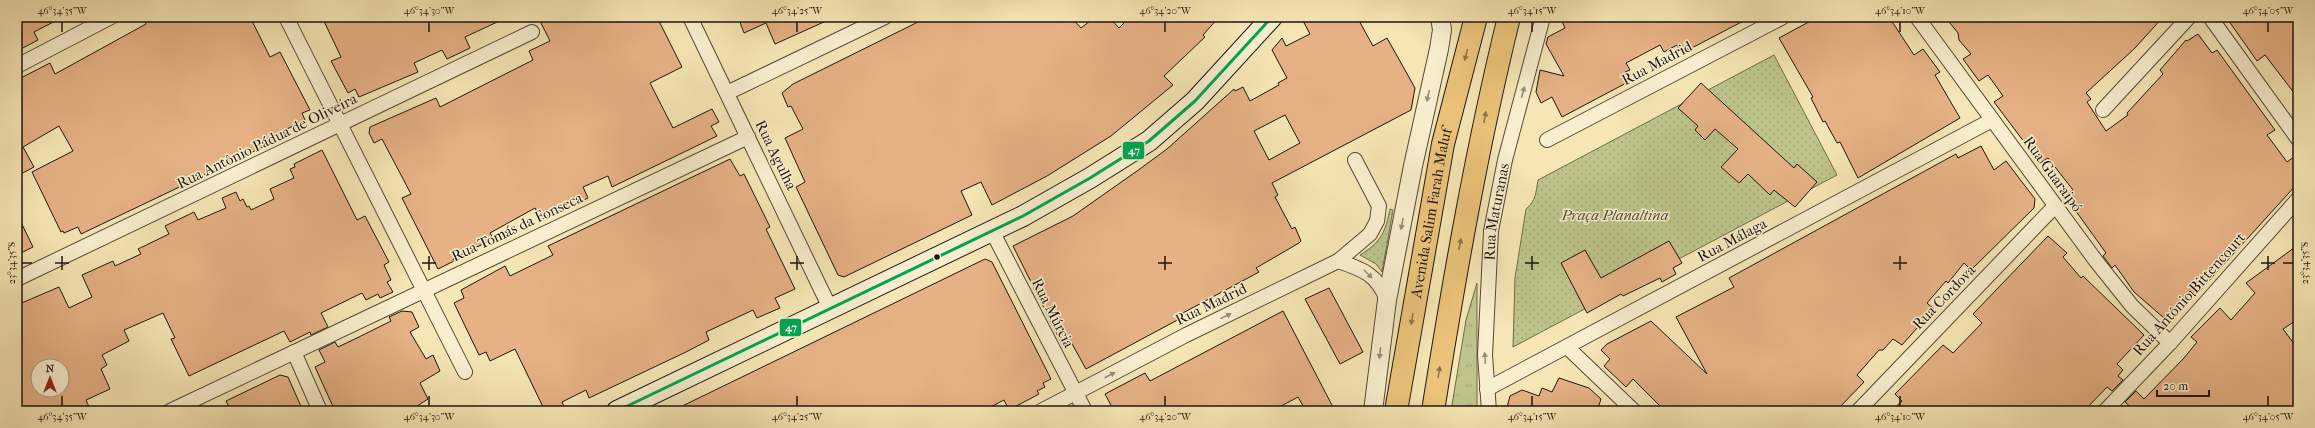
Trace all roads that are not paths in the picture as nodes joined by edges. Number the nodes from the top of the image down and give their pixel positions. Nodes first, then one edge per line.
1 (111, 17) edge
2 (286, 17) edge
3 (690, 17) edge
4 (885, 17) edge
5 (1440, 17) edge
6 (1476, 17) edge
7 (1509, 17) edge
8 (1543, 17) edge
9 (1783, 17) edge
10 (1917, 17) edge
11 (2188, 17) edge
12 (2210, 17) edge
13 (1269, 18) edge
14 (532, 32) dead end
15 (17, 66) edge
16 (727, 94) junction
17 (2103, 110) dead end
18 (1992, 120) junction
19 (341, 125) junction
20 (748, 136) junction
21 (2298, 139) edge
22 (1547, 140) dead end
23 (1355, 160) dead end
24 (2298, 199) edge
25 (2055, 206) junction
26 (992, 231) junction
27 (1338, 262) junction
28 (17, 279) edge
29 (423, 290) junction
30 (1387, 300) junction
31 (830, 308) junction
32 (2170, 343) junction
33 (1567, 347) junction
34 (294, 352) junction
35 (465, 372) dead end
36 (1487, 389) junction
37 (1076, 393) junction
38 (170, 411) edge
39 (320, 411) edge
40 (617, 411) edge
41 (1041, 411) edge
42 (1085, 411) edge
43 (1373, 411) edge
44 (1396, 411) edge
45 (1433, 411) edge
46 (1489, 411) edge
47 (1634, 411) edge
48 (1858, 411) edge
49 (2105, 411) edge

1 - 15 street
2 - 19 street
3 - 16 street, Rua Agulha
4 - 16 street
5 -> 30 street
6 -> 44 highway, Avenida Salim Farah Maluf
45 -> 7 highway
36 -> 8 street, Rua Maturanas
9 - 22 street, Rua Madrid
10 - 18 street, Rua Guaraipó
11 - 17 street
12 - 21 street
13 - 26 main road
14 - 19 street, Rua Antônio Pádua de Oliveira
16 - 20 street, Rua Agulha
18 - 25 street, Rua Guaraipó
18 - 33 street, Rua Málaga
19 - 28 street, Rua Antônio Pádua de Oliveira
19 - 29 street
20 - 29 street, Rua Tomás da Fonseca
20 - 31 street, Rua Agulha
23 - 27 street
24 - 32 street, Rua Antônio Bittencourt
25 - 32 street, Rua Guaraipó
25 - 48 street, Rua Cordova
26 - 31 main road
26 - 37 street, Rua Múrcia
27 -> 30 street
37 -> 27 street, Rua Madrid
29 - 34 street, Rua Tomás da Fonseca
29 - 35 street
30 -> 43 street, Avenida Salim Farah Maluf
31 - 40 main road
32 - 49 street, Rua Antônio Bittencourt
33 - 36 street, Rua Málaga
33 - 47 street
34 - 38 street, Rua Tomás da Fonseca
34 - 39 street
36 - 46 street, Rua Maturanas
37 - 41 street, Rua Madrid
37 - 42 street, Rua Múrcia

